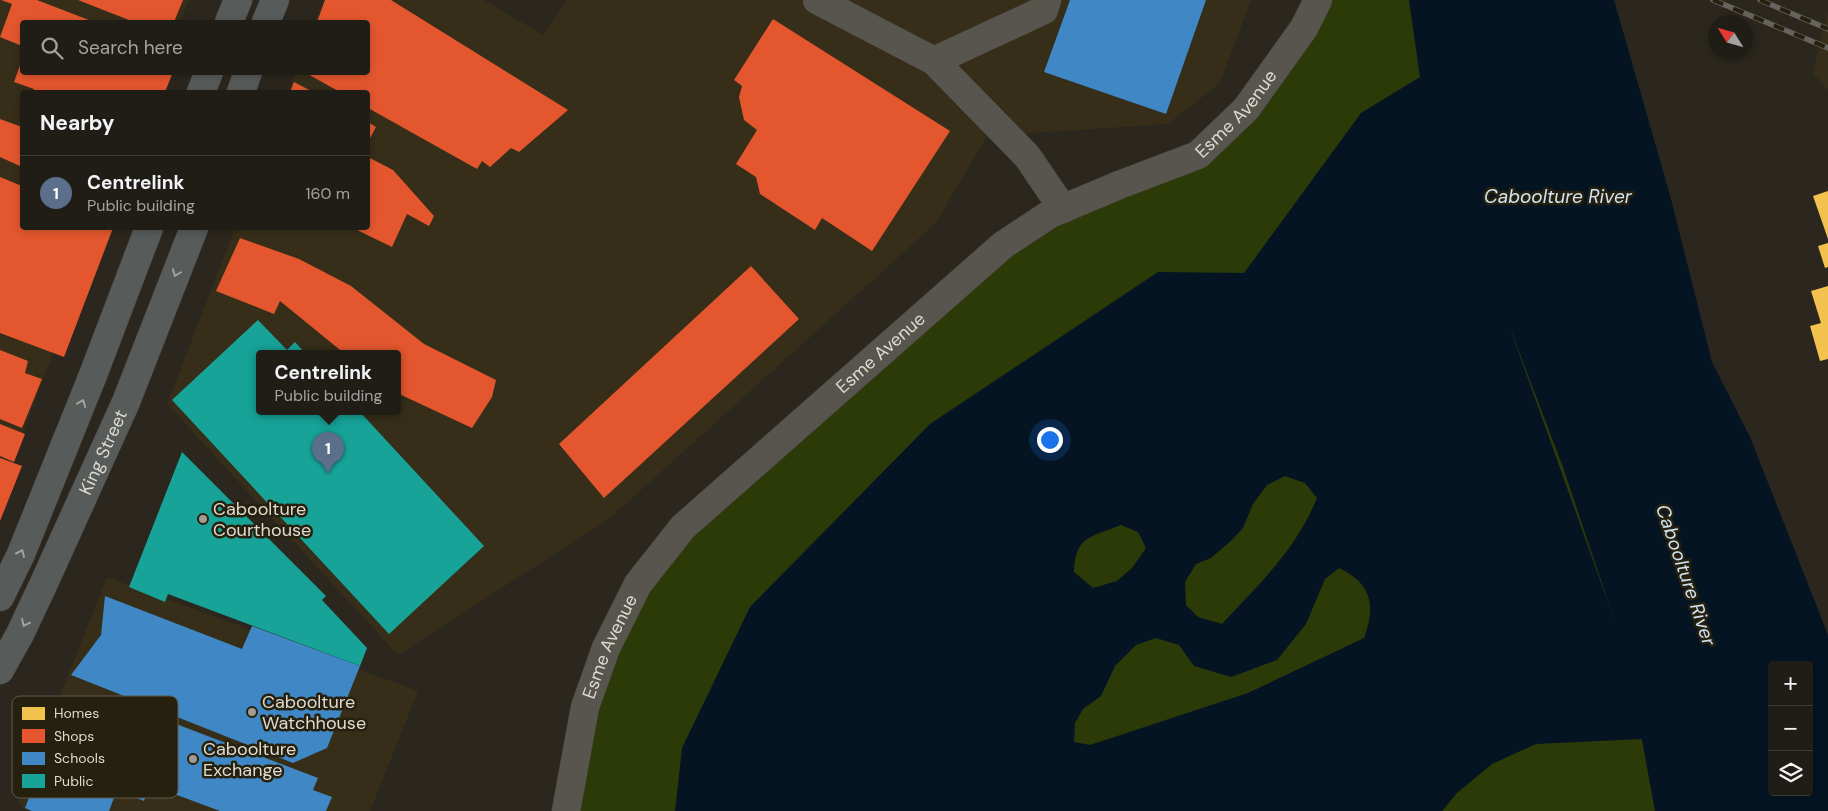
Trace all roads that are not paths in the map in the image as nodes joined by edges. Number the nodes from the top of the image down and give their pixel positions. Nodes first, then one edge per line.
1 (238, 0) edge
2 (274, 0) edge
3 (817, 0) edge
4 (1047, 0) edge
5 (1318, 0) edge
6 (230, 20) edge
7 (267, 20) edge
8 (934, 61) junction
9 (208, 75) edge
10 (247, 75) edge
11 (202, 90) edge
12 (242, 90) edge
13 (1063, 209) junction
14 (148, 230) edge
15 (193, 230) edge
16 (0, 597) edge
17 (0, 670) edge
18 (566, 811) edge

1 - 6 main road
2 - 7 main road
3 - 8 street
4 - 8 street
5 - 13 street, Esme Avenue
8 - 13 street
9 - 11 main road
10 - 12 main road
13 - 18 street, Esme Avenue
16 -> 14 main road, King Street
15 -> 17 main road, King Street

